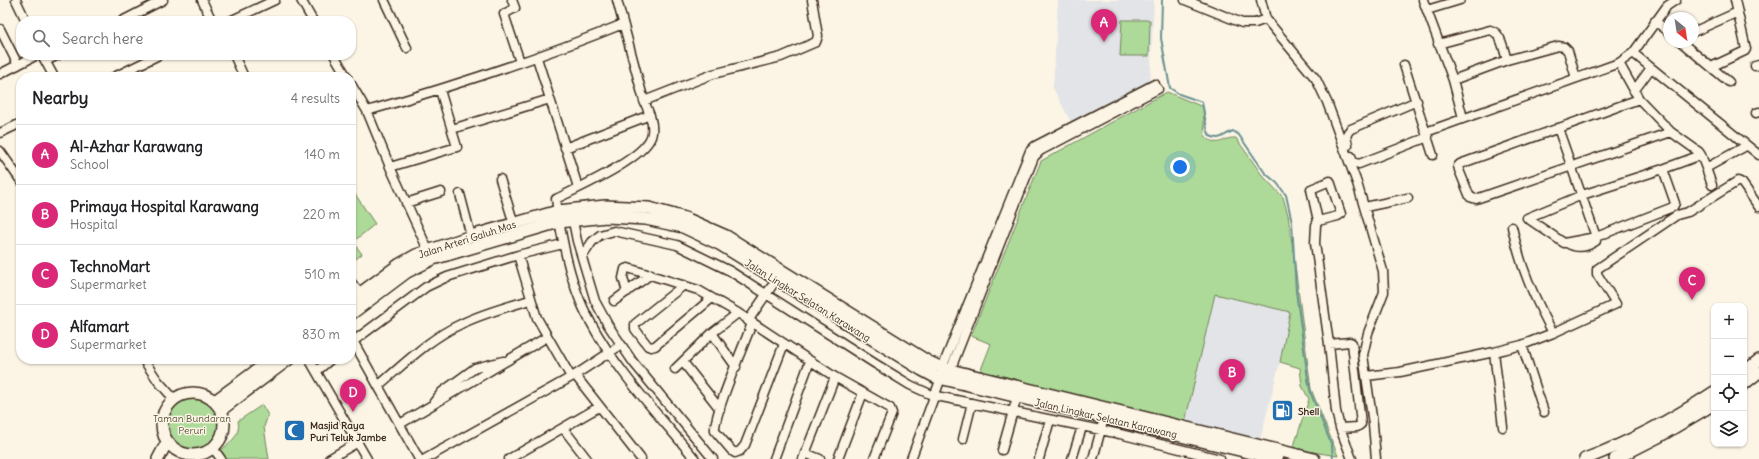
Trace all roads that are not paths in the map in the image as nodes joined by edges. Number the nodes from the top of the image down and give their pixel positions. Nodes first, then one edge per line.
1 (16, 0) edge
2 (142, 0) edge
3 (163, 0) edge
4 (202, 0) edge
5 (275, 0) edge
6 (301, 0) edge
7 (384, 0) edge
8 (512, 0) edge
9 (617, 0) edge
10 (812, 0) edge
11 (1184, 0) edge
12 (1261, 0) edge
13 (1423, 0) edge
14 (1460, 0) edge
15 (1676, 0) edge
16 (1734, 0) edge
17 (147, 8) junction
18 (1427, 10) junction
19 (1738, 12) junction
20 (24, 16) edge
21 (132, 16) edge
22 (210, 16) edge
23 (241, 16) edge
24 (310, 16) edge
25 (1266, 19) junction
26 (1655, 21) junction
27 (623, 24) junction
28 (1663, 27) edge
29 (0, 29) edge
30 (1699, 29) edge
31 (1438, 44) junction
32 (407, 48) dead end
33 (1688, 48) edge
34 (1633, 53) junction
35 (537, 58) junction
36 (28, 60) edge
37 (45, 60) edge
38 (149, 60) edge
39 (236, 60) edge
40 (337, 60) edge
41 (1507, 60) junction
42 (520, 62) junction
43 (1619, 63) junction
44 (18, 65) junction
45 (1404, 65) dead end
46 (1711, 67) junction
47 (1651, 68) junction
48 (51, 72) edge
49 (124, 72) edge
50 (242, 72) edge
51 (344, 72) edge
52 (0, 74) edge
53 (1576, 78) junction
54 (1453, 80) junction
55 (1729, 82) dead end
56 (1156, 86) dead end
57 (440, 90) junction
58 (1634, 91) junction
59 (356, 92) edge
60 (550, 99) junction
61 (1639, 99) junction
62 (644, 101) junction
63 (1417, 101) junction
64 (367, 111) junction
65 (650, 115) junction
66 (1463, 118) junction
67 (16, 125) edge
68 (1558, 128) junction
69 (452, 129) junction
70 (1671, 132) junction
71 (0, 133) edge
72 (1427, 134) junction
73 (1746, 146) junction
74 (565, 148) junction
75 (0, 151) edge
76 (1700, 154) junction
77 (1433, 155) dead end
78 (1759, 155) edge
79 (1571, 166) junction
80 (390, 167) junction
81 (1706, 168) junction
82 (1663, 169) junction
83 (16, 174) edge
84 (500, 179) dead end
85 (1712, 185) dead end
86 (578, 187) junction
87 (441, 192) dead end
88 (460, 194) dead end
89 (1582, 195) junction
90 (1408, 198) dead end
91 (406, 203) junction
92 (1365, 207) junction
93 (1759, 207) edge
94 (572, 215) junction
95 (558, 216) junction
96 (1318, 221) junction
97 (514, 224) junction
98 (1512, 227) dead end
99 (471, 236) junction
100 (1596, 237) junction
101 (563, 244) junction
102 (428, 250) junction
103 (518, 255) junction
104 (582, 257) junction
105 (651, 274) junction
106 (776, 280) junction
107 (684, 285) junction
108 (356, 289) edge
109 (627, 292) junction
110 (360, 294) junction
111 (766, 295) junction
112 (812, 296) junction
113 (356, 297) edge
114 (712, 298) junction
115 (530, 300) junction
116 (614, 301) dead end
117 (356, 310) edge
118 (738, 313) junction
119 (750, 322) junction
120 (712, 333) junction
121 (1553, 333) junction
122 (547, 337) junction
123 (356, 339) edge
124 (784, 344) junction
125 (1329, 344) junction
126 (621, 345) junction
127 (1522, 345) junction
128 (356, 349) edge
129 (1494, 352) junction
130 (610, 353) junction
131 (1759, 360) edge
132 (810, 361) junction
133 (682, 362) junction
134 (146, 364) edge
135 (266, 364) edge
136 (282, 364) edge
137 (312, 364) edge
138 (325, 364) edge
139 (736, 367) junction
140 (675, 369) dead end
141 (1747, 370) edge
142 (316, 371) junction
143 (945, 372) junction
144 (1759, 372) edge
145 (573, 376) junction
146 (835, 376) junction
147 (1366, 376) junction
148 (1747, 382) edge
149 (378, 386) junction
150 (863, 393) junction
151 (1711, 394) edge
152 (936, 396) junction
153 (1017, 397) junction
154 (174, 399) junction
155 (972, 403) junction
156 (218, 406) junction
157 (1711, 406) edge
158 (599, 407) junction
159 (720, 409) junction
160 (1013, 412) junction
161 (1544, 412) dead end
162 (1104, 418) junction
163 (1050, 420) junction
164 (400, 424) junction
165 (1082, 427) junction
166 (1503, 427) dead end
167 (564, 428) junction
168 (1340, 428) junction
169 (1100, 430) junction
170 (963, 439) dead end
171 (167, 442) junction
172 (358, 442) junction
173 (1207, 442) junction
174 (213, 448) junction
175 (1002, 450) dead end
176 (180, 456) edge
177 (804, 456) edge
178 (1198, 456) edge
179 (1208, 457) edge
180 (840, 458) edge
181 (158, 459) edge
182 (221, 459) edge
183 (330, 459) edge
184 (367, 459) edge
185 (419, 459) edge
186 (424, 459) edge
187 (509, 459) edge
188 (587, 459) edge
189 (640, 459) edge
190 (695, 459) edge
191 (713, 459) edge
192 (774, 459) edge
193 (820, 459) edge
194 (874, 459) edge
195 (911, 459) edge
196 (1039, 459) edge
197 (1072, 459) edge
198 (1092, 459) edge
199 (1220, 459) edge
200 (1274, 459) edge
201 (1314, 459) edge
202 (1352, 459) edge
203 (1376, 459) edge
204 (1585, 459) edge
205 (1615, 459) edge

1 - 20 street
2 - 17 street
3 - 17 street
4 - 22 street
5 - 23 street
6 - 24 street
7 - 32 street
8 - 42 street
9 - 27 street
10 - 62 street
11 - 25 street
12 - 25 street
13 - 18 street
14 - 18 street
15 - 26 street
16 - 19 street
17 - 21 street
18 - 31 street
19 - 30 street
19 - 46 street
25 - 92 street
26 - 28 street
26 - 34 street
27 - 35 street
27 - 62 street
29 - 44 street
31 - 41 street
31 - 54 street
33 - 46 street
34 - 43 street
34 - 47 street
35 - 42 street
35 - 60 street
36 - 44 street
37 - 48 street
38 - 49 street
39 - 50 street
40 - 51 street
41 - 53 street
41 - 54 street
42 - 57 street
43 - 53 street
43 - 58 street
44 - 52 street
45 - 63 street
46 - 55 street
47 - 58 street
47 - 73 street
53 - 66 street
54 - 66 street
56 - 143 street
57 - 64 street
57 - 69 street
58 - 61 street
59 - 64 street
60 - 69 street
60 - 74 street
61 - 68 street
61 - 70 street
62 - 65 street
63 - 72 street
63 - 72 street
64 - 80 street
65 - 74 street
65 - 86 street
66 - 72 street
67 - 71 street
68 - 79 street
68 - 79 street
69 - 80 street
70 - 76 street
70 - 79 street
72 - 77 street
73 - 78 street
73 - 81 street
74 - 86 street
75 - 83 street
76 - 81 street
76 - 82 street
79 - 89 street
80 - 91 street
81 - 85 street
82 - 89 street
82 - 100 street
84 - 97 street
86 - 95 street
87 - 91 street
88 - 99 street
89 - 100 street
89 - 100 street
90 - 92 street
91 - 102 street
92 - 147 street
93 - 121 street
94 - 95 main road, Jalan Arteri Galuh Mas
94 - 104 street
94 - 106 main road, Jalan Lingkar Selatan Karawang
94 - 112 main road, Jalan Lingkar Selatan Karawang
95 - 97 main road, Jalan Arteri Galuh Mas
95 - 101 street
95 - 117 main road
96 - 96 street
96 - 125 street
97 - 99 main road, Jalan Arteri Galuh Mas
98 - 121 street
99 - 102 main road, Jalan Arteri Galuh Mas
101 - 103 street
101 - 130 street
102 - 110 main road, Jalan Arteri Galuh Mas
103 - 115 street
103 - 123 street
104 - 111 street
104 - 126 street
105 - 107 street
105 - 109 street
105 - 109 street
106 - 111 street
106 - 112 main road, Jalan Lingkar Selatan Karawang
107 - 114 street
107 - 114 street
108 - 110 street
109 - 116 street
110 - 113 main road, Jalan Arteri Galuh Mas
111 - 119 street
111 - 152 street
112 - 143 main road, Jalan Lingkar Selatan Karawang
114 - 118 street
115 - 122 street
115 - 149 street
118 - 119 street
118 - 120 street
119 - 124 street
119 - 139 street
120 - 133 street
120 - 139 street
121 - 127 street
122 - 145 street
122 - 164 street
124 - 132 street
124 - 159 street
125 - 168 street
125 - 168 street
126 - 130 street
126 - 191 street
127 - 129 street
127 - 161 street
128 - 149 street
129 - 147 street
129 - 166 street
130 - 145 street
130 - 190 street
131 - 141 main road
132 - 146 street
132 - 192 street
133 - 140 street
133 - 159 street
134 - 154 street
135 - 156 main road
136 - 156 main road
137 - 142 street
138 - 142 street
139 - 159 street
142 - 172 street
143 - 152 street
143 - 153 main road, Jalan Lingkar Selatan Karawang
143 - 201 main road, Jalan Lingkar Selatan Karawang
144 - 148 main road
145 - 158 street
145 - 186 street
146 - 150 street
146 - 177 street
147 - 203 street
149 - 164 street
150 - 180 street
150 - 194 street
151 - 204 main road
152 - 155 street
152 - 195 street
153 - 160 street
153 - 162 main road, Jalan Lingkar Selatan Karawang
154 - 156 main road
154 - 171 main road
155 - 160 street
155 - 170 street
156 - 174 main road
157 - 205 main road
158 - 167 street
158 - 189 street
160 - 163 street
160 - 175 street
162 - 169 street
162 - 173 main road, Jalan Lingkar Selatan Karawang
163 - 165 street
163 - 196 street
164 - 185 street
165 - 169 street
165 - 197 street
167 - 187 street
167 - 188 street
168 - 202 street
169 - 178 street
169 - 198 street
171 - 176 main road
171 - 181 main road
172 - 183 street
172 - 184 street
173 - 178 street
173 - 179 street
173 - 200 main road, Jalan Lingkar Selatan Karawang
174 - 176 main road
174 - 182 street
177 - 193 street
178 - 179 street
179 - 199 street

